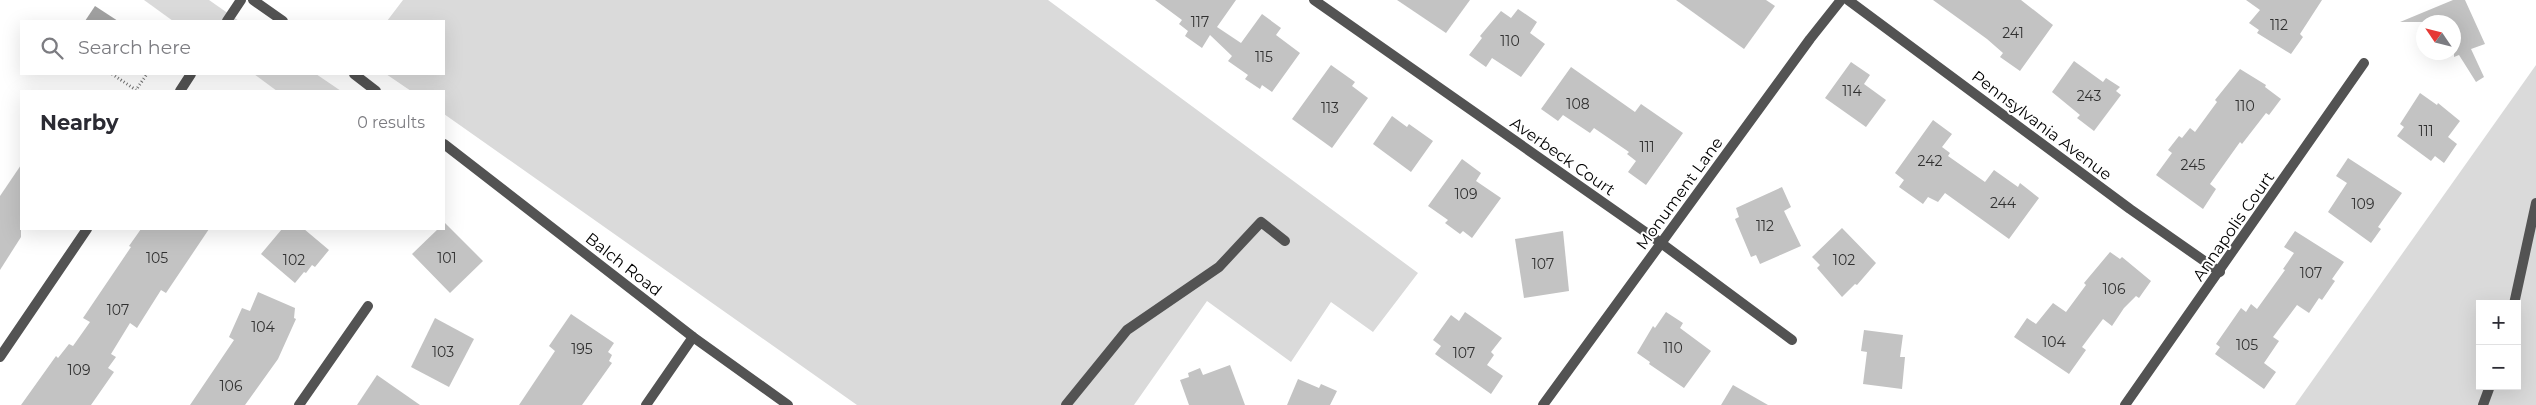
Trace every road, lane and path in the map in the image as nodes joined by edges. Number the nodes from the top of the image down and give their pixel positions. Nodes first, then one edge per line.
1 (242, 0) edge
2 (253, 0) edge
3 (1314, 0) edge
4 (1841, 0) edge
5 (1848, 0) edge
6 (228, 20) edge
7 (282, 20) edge
8 (2364, 63) dead end
9 (114, 75) edge
10 (146, 75) edge
11 (190, 75) edge
12 (355, 75) edge
13 (136, 90) edge
14 (136, 90) edge
15 (181, 90) edge
16 (375, 90) edge
17 (445, 145) edge
18 (2536, 203) edge
19 (86, 230) edge
20 (1286, 241) dead end
21 (1661, 243) junction
22 (2220, 272) junction
23 (2515, 300) edge
24 (368, 306) dead end
25 (693, 338) junction
26 (1792, 340) dead end
27 (0, 357) edge
28 (2489, 390) edge
29 (299, 405) edge
30 (646, 405) edge
31 (788, 405) edge
32 (1066, 405) edge
33 (1544, 405) edge
34 (2125, 405) edge
35 (2483, 405) edge

1 - 6 street
2 - 7 street
3 - 21 street, Averbeck Court
4 - 21 street, Monument Lane
5 - 22 street, Pennsylvania Avenue
8 - 22 street, Annapolis Court
9 - 14 path
10 - 13 path
11 - 15 street
12 - 16 street
17 - 25 street, Balch Road
18 - 23 street
19 - 27 street
20 - 32 street
21 - 26 street, Averbeck Court
21 - 33 street, Monument Lane
22 - 34 street, Annapolis Court
24 - 29 street
25 - 30 street
25 - 31 street, Balch Road
28 - 35 street

